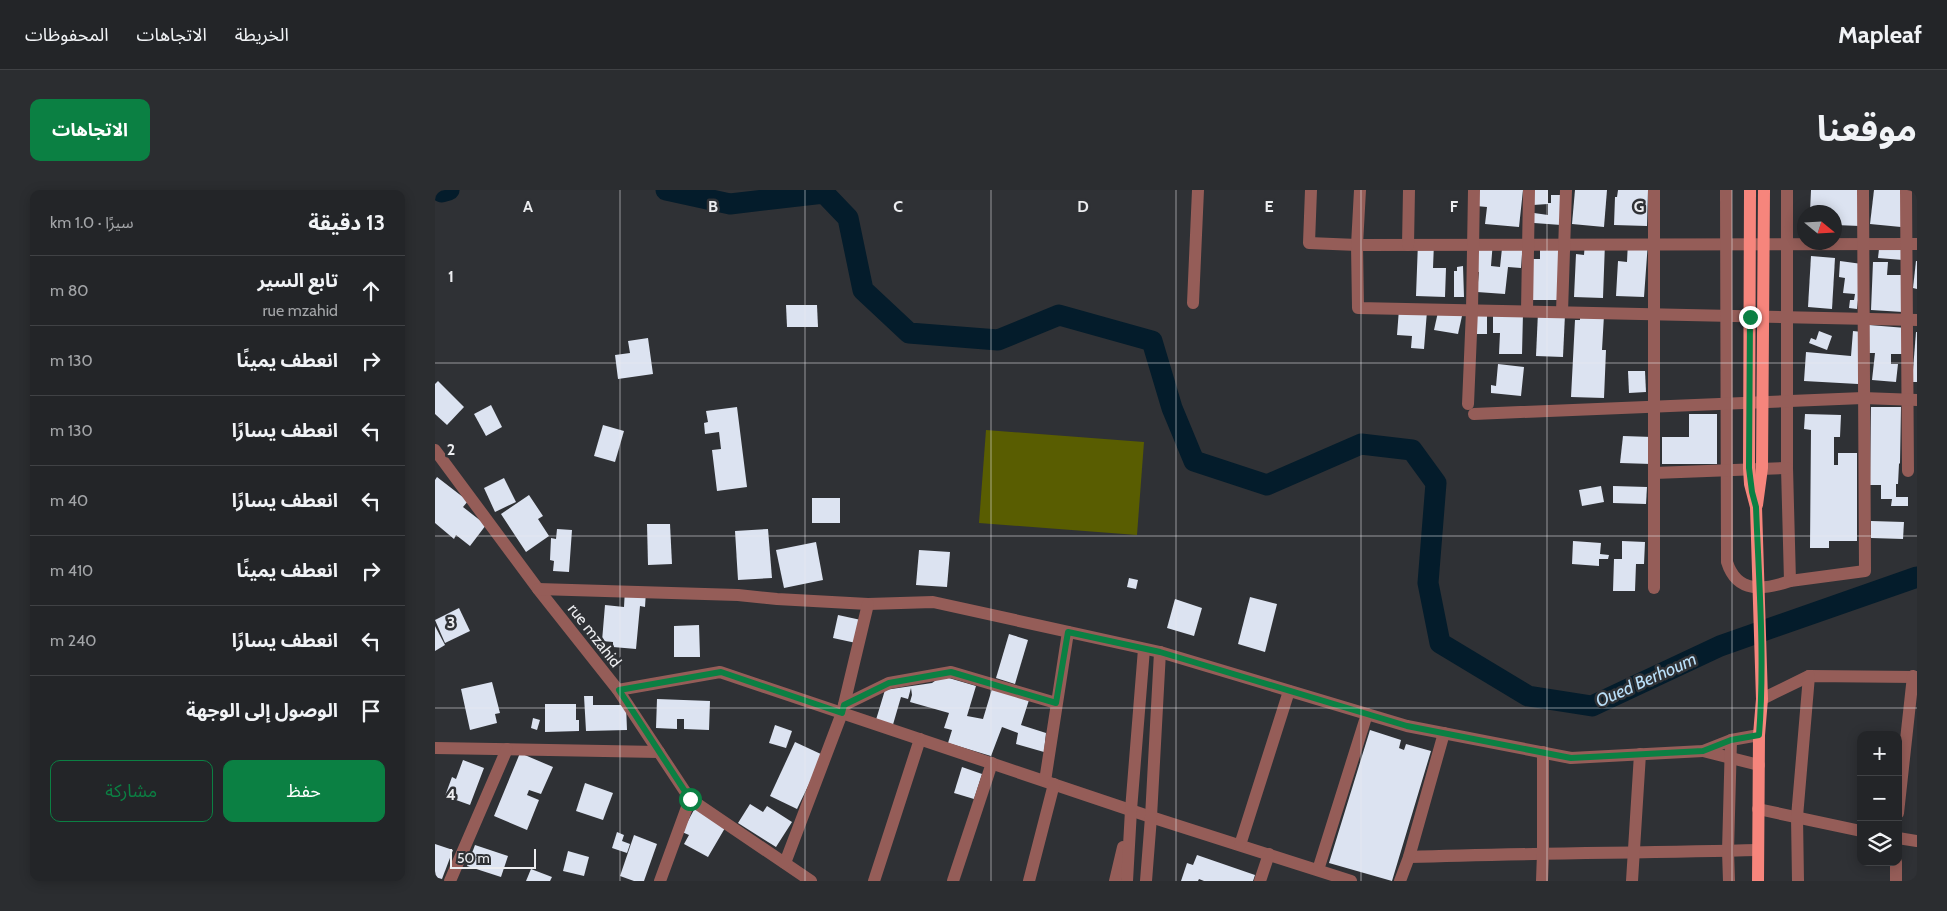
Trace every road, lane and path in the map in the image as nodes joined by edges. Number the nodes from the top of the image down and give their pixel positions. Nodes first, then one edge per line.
1 (1198, 190) edge
2 (1311, 190) edge
3 (1360, 190) edge
4 (1409, 190) edge
5 (1473, 190) edge
6 (1529, 190) edge
7 (1565, 190) edge
8 (1654, 190) edge
9 (1726, 190) edge
10 (1750, 190) edge
11 (1764, 190) edge
12 (1787, 190) edge
13 (1863, 190) edge
14 (1906, 190) edge
15 (1564, 244) junction
16 (1725, 244) junction
17 (1749, 244) junction
18 (1787, 244) junction
19 (1863, 244) junction
20 (1912, 244) edge
21 (1357, 245) junction
22 (1408, 245) junction
23 (1473, 245) junction
24 (1528, 245) junction
25 (1654, 245) junction
26 (1763, 245) junction
27 (1193, 303) dead end
28 (1472, 310) junction
29 (1527, 311) junction
30 (1562, 312) junction
31 (1654, 314) junction
32 (1726, 316) junction
33 (1764, 316) junction
34 (1750, 317) junction
35 (1787, 317) junction
36 (1864, 319) junction
37 (1912, 320) edge
38 (1863, 398) junction
39 (1912, 400) edge
40 (1787, 401) junction
41 (1749, 402) junction
42 (1764, 402) junction
43 (1726, 404) junction
44 (1654, 406) junction
45 (435, 450) edge
46 (1749, 468) junction
47 (1762, 468) junction
48 (1787, 468) junction
49 (1726, 471) junction
50 (1908, 471) dead end
51 (1654, 473) junction
52 (1756, 507) junction
53 (1790, 581) junction
54 (1654, 588) dead end
55 (1759, 588) junction
56 (538, 589) junction
57 (868, 604) junction
58 (1068, 632) junction
59 (1144, 649) junction
60 (1160, 652) junction
61 (1809, 676) junction
62 (1915, 677) edge
63 (619, 690) junction
64 (1289, 691) junction
65 (1762, 699) junction
66 (1056, 703) junction
67 (843, 709) junction
68 (1367, 714) junction
69 (1444, 733) junction
70 (1759, 735) junction
71 (920, 739) junction
72 (1731, 740) junction
73 (435, 748) edge
74 (507, 749) junction
75 (1703, 751) junction
76 (659, 752) junction
77 (1543, 752) junction
78 (1640, 754) junction
79 (1730, 759) junction
80 (992, 763) junction
81 (1759, 765) junction
82 (1902, 781) edge
83 (1050, 782) junction
84 (690, 799) junction
85 (1131, 810) junction
86 (1758, 810) junction
87 (1151, 817) junction
88 (1797, 817) junction
89 (1857, 829) edge
90 (1902, 839) edge
91 (1917, 841) edge
92 (1240, 845) junction
93 (1758, 850) junction
94 (1728, 851) junction
95 (1543, 853) junction
96 (1269, 854) junction
97 (1633, 854) junction
98 (1409, 857) junction
99 (785, 863) junction
100 (1896, 866) edge
101 (1318, 870) junction
102 (1348, 880) edge
103 (450, 881) edge
104 (659, 881) edge
105 (811, 881) edge
106 (874, 881) edge
107 (953, 881) edge
108 (1029, 881) edge
109 (1115, 881) edge
110 (1127, 881) edge
111 (1146, 881) edge
112 (1260, 881) edge
113 (1400, 881) edge
114 (1542, 881) edge
115 (1632, 881) edge
116 (1729, 881) edge
117 (1758, 881) edge
118 (1798, 881) edge
119 (1896, 881) edge

1 - 27 street
2 - 21 street
3 - 21 street
4 - 22 street
5 - 23 street
6 - 24 street
7 - 15 street
8 - 25 street
9 - 16 street
10 - 17 main road
11 - 26 main road
12 - 18 street
13 - 19 street
14 - 20 street
15 - 24 street
15 - 25 street
15 - 30 street
16 - 17 street
16 - 25 street
16 - 32 street
17 - 26 street
17 - 34 main road
18 - 19 street
18 - 26 street
18 - 35 street
19 - 20 street
19 - 36 street
20 - 37 street
21 - 22 street
21 - 28 street
22 - 23 street
23 - 24 street
23 - 28 street
24 - 29 street
25 - 31 street
26 - 33 main road
28 - 29 street
28 - 44 street
29 - 30 street
30 - 31 street
31 - 32 street
31 - 44 street
32 - 34 street
32 - 43 street
33 - 34 street
33 - 35 street
33 - 42 main road
34 - 41 main road
35 - 36 street
35 - 40 street
36 - 37 street
36 - 38 street
37 - 39 street
38 - 39 street
38 - 40 street
38 - 53 street
39 - 50 street
40 - 42 street
40 - 48 street
41 - 42 street
41 - 43 street
41 - 46 main road
42 - 47 main road
43 - 44 street
43 - 49 street
44 - 51 street
45 - 56 street, rue mzahid
46 - 47 street
46 - 49 street
46 - 52 main road
47 - 48 street
47 - 52 main road
48 - 53 street
49 - 51 street
49 - 55 street
51 - 54 street
52 - 55 main road
53 - 55 street
55 - 65 main road
56 - 57 street
56 - 63 street, rue mzahid
57 - 58 street
57 - 67 street
58 - 59 street
58 - 66 street
59 - 60 street
59 - 85 street
60 - 64 street
60 - 87 street
61 - 62 street
61 - 65 street
61 - 88 street
62 - 82 street
63 - 67 street
63 - 76 street, rue mzahid
64 - 68 street
64 - 92 street
65 - 70 main road
66 - 67 street
66 - 83 street
67 - 71 street
67 - 99 street
68 - 69 street
68 - 101 street
69 - 77 street
69 - 98 street
70 - 72 street
70 - 81 main road
71 - 80 street
71 - 106 street
72 - 75 street
72 - 79 street
73 - 74 street
74 - 76 street
74 - 103 street
75 - 78 street
75 - 79 street
76 - 84 street, rue mzahid
77 - 78 street
77 - 95 street
78 - 97 street
79 - 81 street
79 - 94 street
80 - 83 street
80 - 107 street
81 - 86 main road
83 - 85 street
83 - 108 street
84 - 99 street, rue mzahid
84 - 104 street
85 - 87 street
85 - 109 street
85 - 110 street
86 - 88 street
86 - 93 main road
87 - 92 street
87 - 111 street
88 - 89 street
88 - 118 street
90 - 91 street
92 - 96 street
93 - 94 street
93 - 117 main road
94 - 97 street
94 - 116 street
95 - 97 street
95 - 98 street
95 - 114 street
96 - 101 street
96 - 112 street
97 - 115 street
98 - 113 street
99 - 105 street, rue mzahid
100 - 119 street
101 - 102 street

